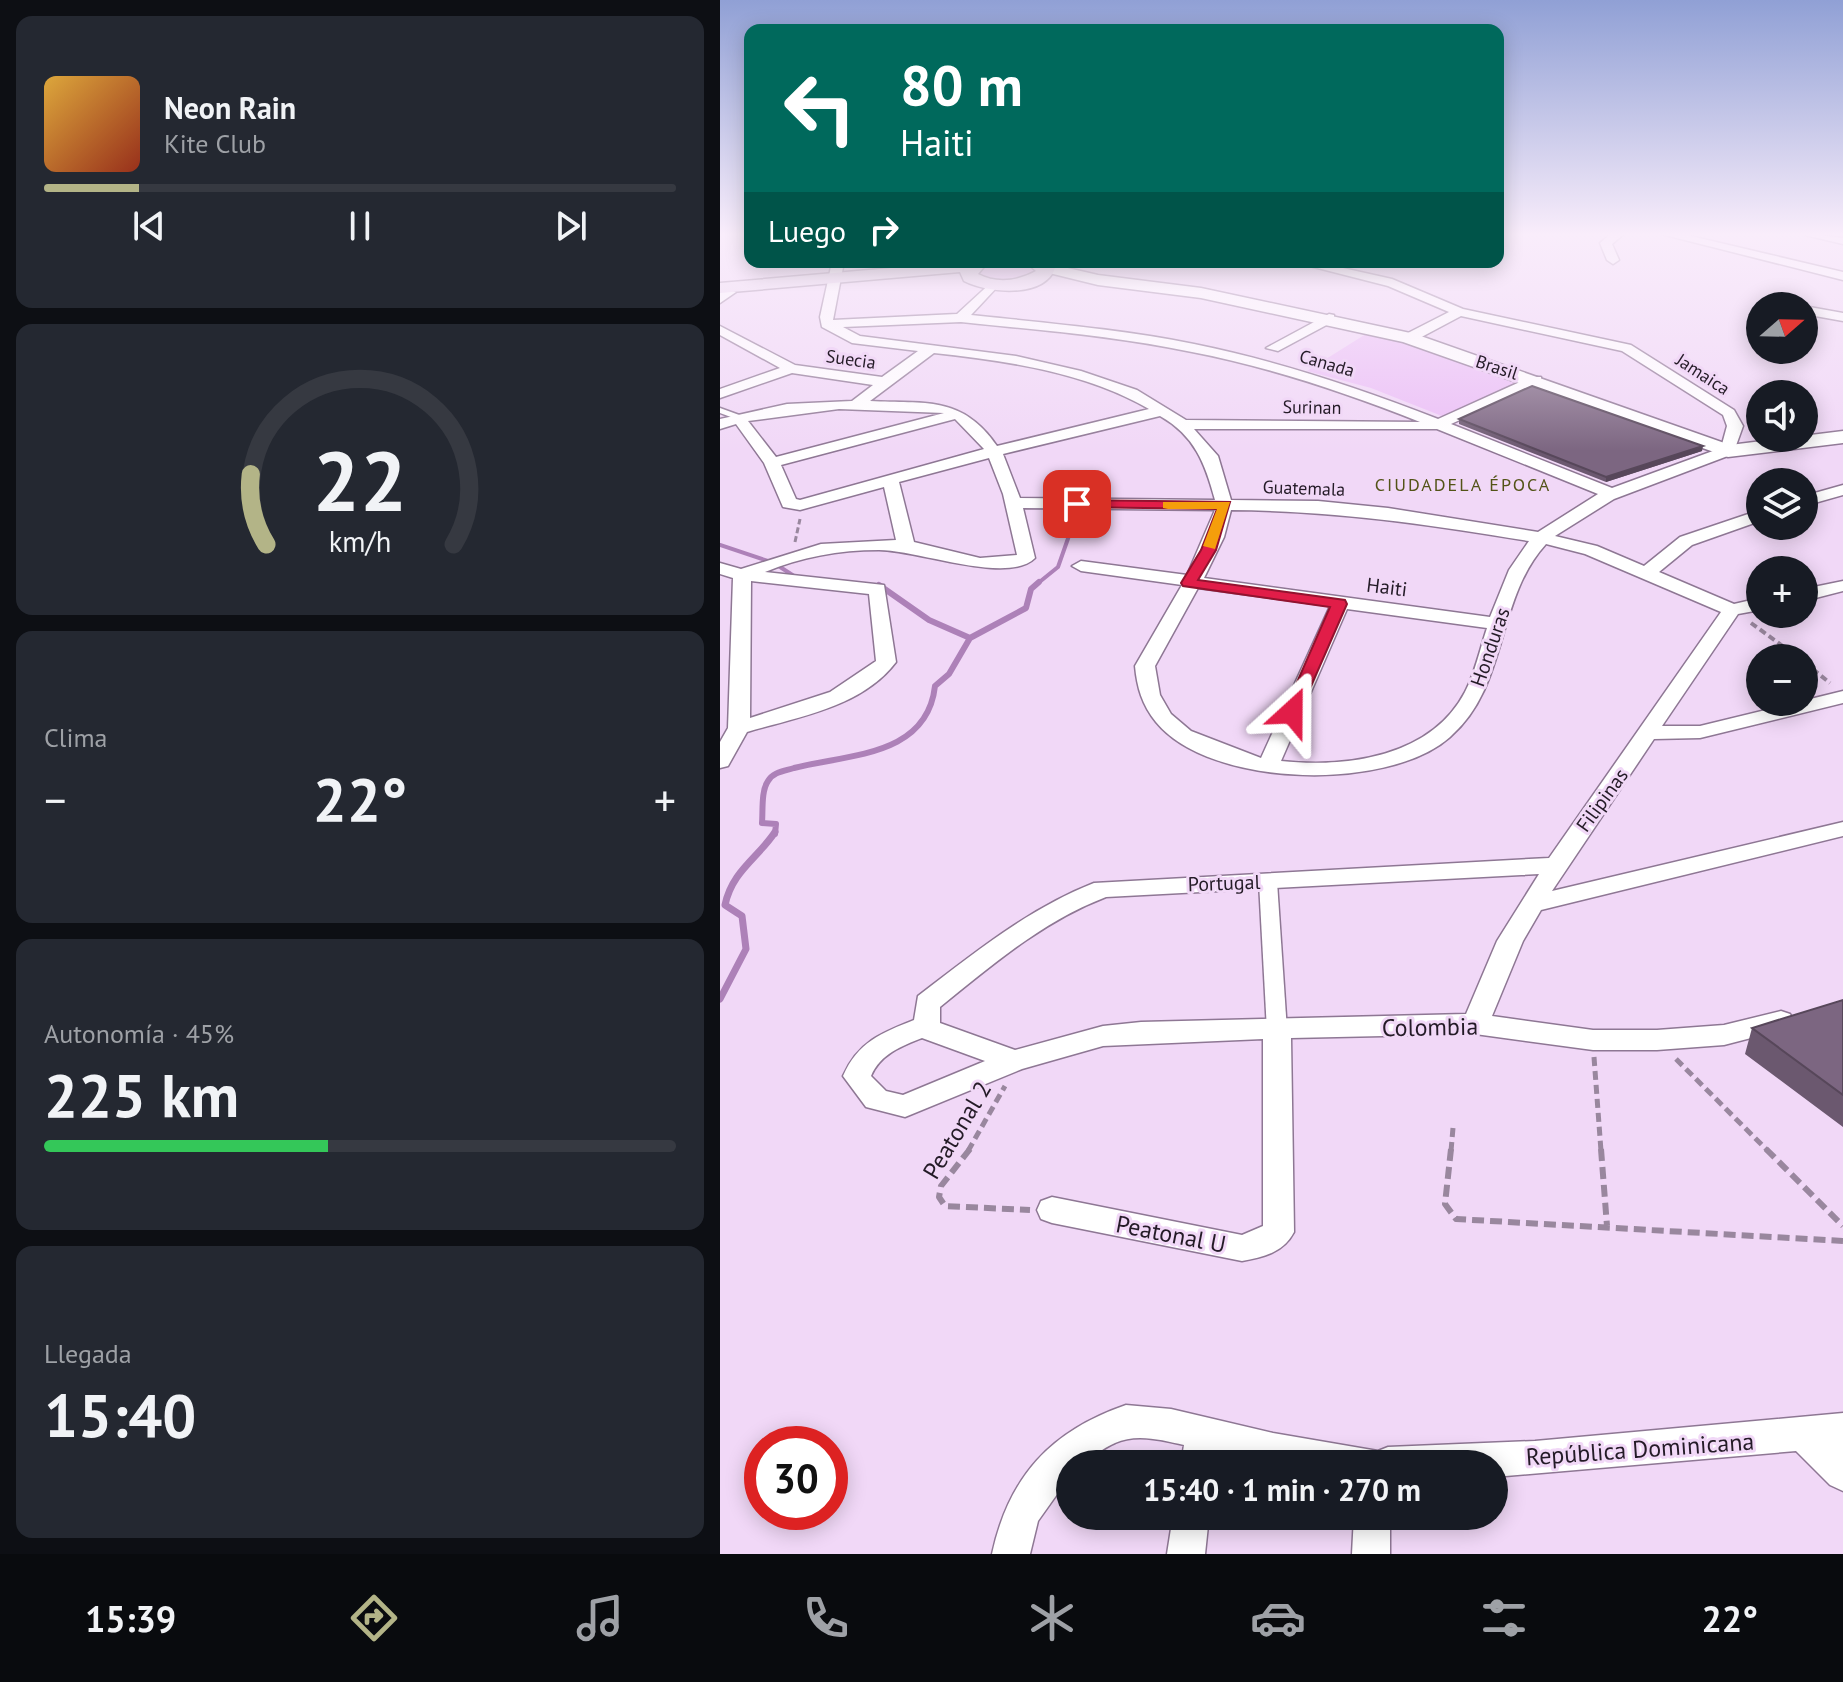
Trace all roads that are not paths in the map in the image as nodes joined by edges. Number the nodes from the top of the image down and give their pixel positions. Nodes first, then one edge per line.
1 (830, 306) edge
2 (973, 306) edge
3 (1265, 306) edge
4 (1444, 306) edge
5 (1459, 312) junction
6 (1818, 313) edge
7 (1843, 317) edge
8 (961, 318) junction
9 (1329, 318) junction
10 (827, 324) junction
11 (720, 330) edge
12 (1409, 338) junction
13 (1273, 348) dead end
14 (929, 350) junction
15 (791, 369) junction
16 (1536, 380) junction
17 (885, 382) junction
18 (720, 394) edge
19 (856, 405) junction
20 (720, 410) edge
21 (1165, 410) junction
22 (960, 414) junction
23 (739, 418) junction
24 (720, 424) edge
25 (1183, 424) junction
26 (1440, 424) junction
27 (1843, 437) edge
28 (995, 451) junction
29 (1728, 451) junction
30 (772, 463) junction
31 (891, 481) junction
32 (1843, 490) edge
33 (1609, 493) junction
34 (1818, 497) edge
35 (1014, 503) junction
36 (1225, 505) junction
37 (1746, 520) edge
38 (1541, 538) junction
39 (906, 546) junction
40 (1081, 566) dead end
41 (720, 568) edge
42 (1647, 573) junction
43 (742, 575) junction
44 (1189, 583) junction
45 (1843, 586) edge
46 (1818, 592) edge
47 (1340, 604) junction
48 (1746, 607) edge
49 (1732, 610) junction
50 (1497, 624) junction
51 (1838, 691) edge
52 (739, 728) junction
53 (1650, 733) junction
54 (720, 761) edge
55 (1268, 766) junction
56 (1843, 829) edge
57 (1556, 865) junction
58 (1268, 882) junction
59 (1533, 904) junction
60 (1804, 1013) edge
61 (927, 1014) junction
62 (1475, 1024) junction
63 (1277, 1031) junction
64 (1014, 1061) junction
65 (1052, 1210) road end
66 (1843, 1430) edge
67 (1805, 1436) junction
68 (1201, 1448) edge
69 (1242, 1450) edge
70 (1508, 1459) edge
71 (1843, 1473) edge
72 (1189, 1530) edge
73 (1372, 1530) edge
74 (1011, 1554) edge
75 (1186, 1554) edge
76 (1371, 1554) edge

1 - 10 street
2 - 8 street
3 - 9 street, Brasil
4 - 5 street, Jamaica
5 - 12 street
5 - 29 street, Jamaica
6 - 7 street
8 - 10 street, Canada
8 - 26 street, Canada
9 - 12 street, Brasil
9 - 13 street
10 - 14 street
11 - 15 street, Suecia
12 - 16 street, Brasil
14 - 17 street, Suecia
14 - 21 street
15 - 17 street, Suecia
15 - 18 street
16 - 26 street
16 - 29 street, Brasil
17 - 19 street
19 - 22 street
19 - 23 street
20 - 23 lane
21 - 25 street
21 - 28 street
22 - 28 street
22 - 30 street
23 - 24 street
23 - 30 street
25 - 26 street, Surinan
25 - 36 street
26 - 33 street, Canada
27 - 29 street, Brasil
28 - 31 street
28 - 35 street
29 - 33 street
30 - 31 street
31 - 39 street
32 - 34 street
33 - 38 street
35 - 36 street, Guatemala
35 - 39 street
36 - 38 street, Guatemala
36 - 44 street
37 - 42 street
38 - 42 street, Guatemala
38 - 50 street, Honduras
39 - 43 street
40 - 44 street, Haiti
41 - 43 street
42 - 49 street, Guatemala
43 - 52 street
43 - 52 street
44 - 47 street, Haiti
44 - 55 street, Honduras
45 - 46 street
47 - 50 street, Haiti
47 - 55 street
48 - 49 street
49 - 53 street, Filipinas
50 - 55 street, Honduras
51 - 53 street
52 - 54 street
53 - 57 street, Filipinas
56 - 59 street
57 - 58 street, Portugal
57 - 59 street, Filipinas
58 - 61 street, Portugal
58 - 63 street
59 - 62 street, Filipinas
60 - 62 street, Colombia
61 - 64 street
61 - 64 street, Colombia
62 - 63 street, Colombia
63 - 64 street, Colombia
63 - 65 street, Peatonal U
66 - 67 street, República Dominicana
67 - 70 street, República Dominicana
67 - 71 street
68 - 69 street
68 - 74 street
72 - 75 street
73 - 76 street

